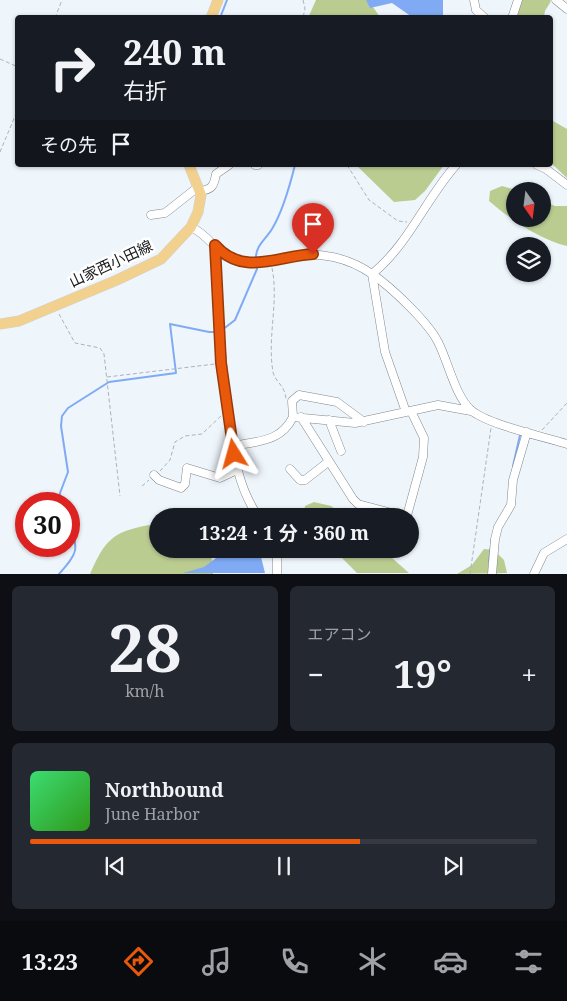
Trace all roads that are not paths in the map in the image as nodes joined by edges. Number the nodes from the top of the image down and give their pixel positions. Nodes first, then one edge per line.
1 (218, 0) edge
2 (474, 0) edge
3 (518, 0) edge
4 (556, 0) edge
5 (567, 9) edge
6 (212, 15) edge
7 (481, 15) edge
8 (513, 15) edge
9 (190, 167) edge
10 (227, 167) edge
11 (454, 167) edge
12 (542, 167) edge
13 (567, 185) edge
14 (198, 189) junction
15 (151, 215) dead end
16 (192, 227) junction
17 (215, 245) junction
18 (372, 274) junction
19 (0, 324) edge
20 (471, 410) junction
21 (408, 412) junction
22 (295, 415) junction
23 (328, 420) junction
24 (364, 422) junction
25 (526, 432) junction
26 (567, 444) edge
27 (232, 446) junction
28 (341, 451) dead end
29 (328, 462) junction
30 (290, 469) dead end
31 (237, 470) junction
32 (154, 475) road end
33 (253, 508) edge
34 (567, 539) edge
35 (277, 558) edge
36 (277, 574) edge
37 (492, 574) edge
38 (534, 574) edge

1 - 6 main road
2 - 7 street
3 - 8 street
4 - 5 street
9 - 14 main road, 山家西小田線
10 - 14 street
11 - 18 street
12 - 13 street
14 - 15 street
14 - 16 main road, 山家西小田線
16 - 17 street
16 - 19 main road, 山家西小田線
17 - 18 street
17 - 27 street
18 - 20 street
18 - 21 street
20 - 21 street
20 - 25 street
21 - 24 street
21 - 29 street
22 - 23 street
22 - 24 street
22 - 27 street
22 - 29 street
23 - 24 street
23 - 28 street
25 - 26 street
25 - 37 street
27 - 31 street
29 - 30 street
31 - 32 street
31 - 33 street
34 - 38 street
35 - 36 street

